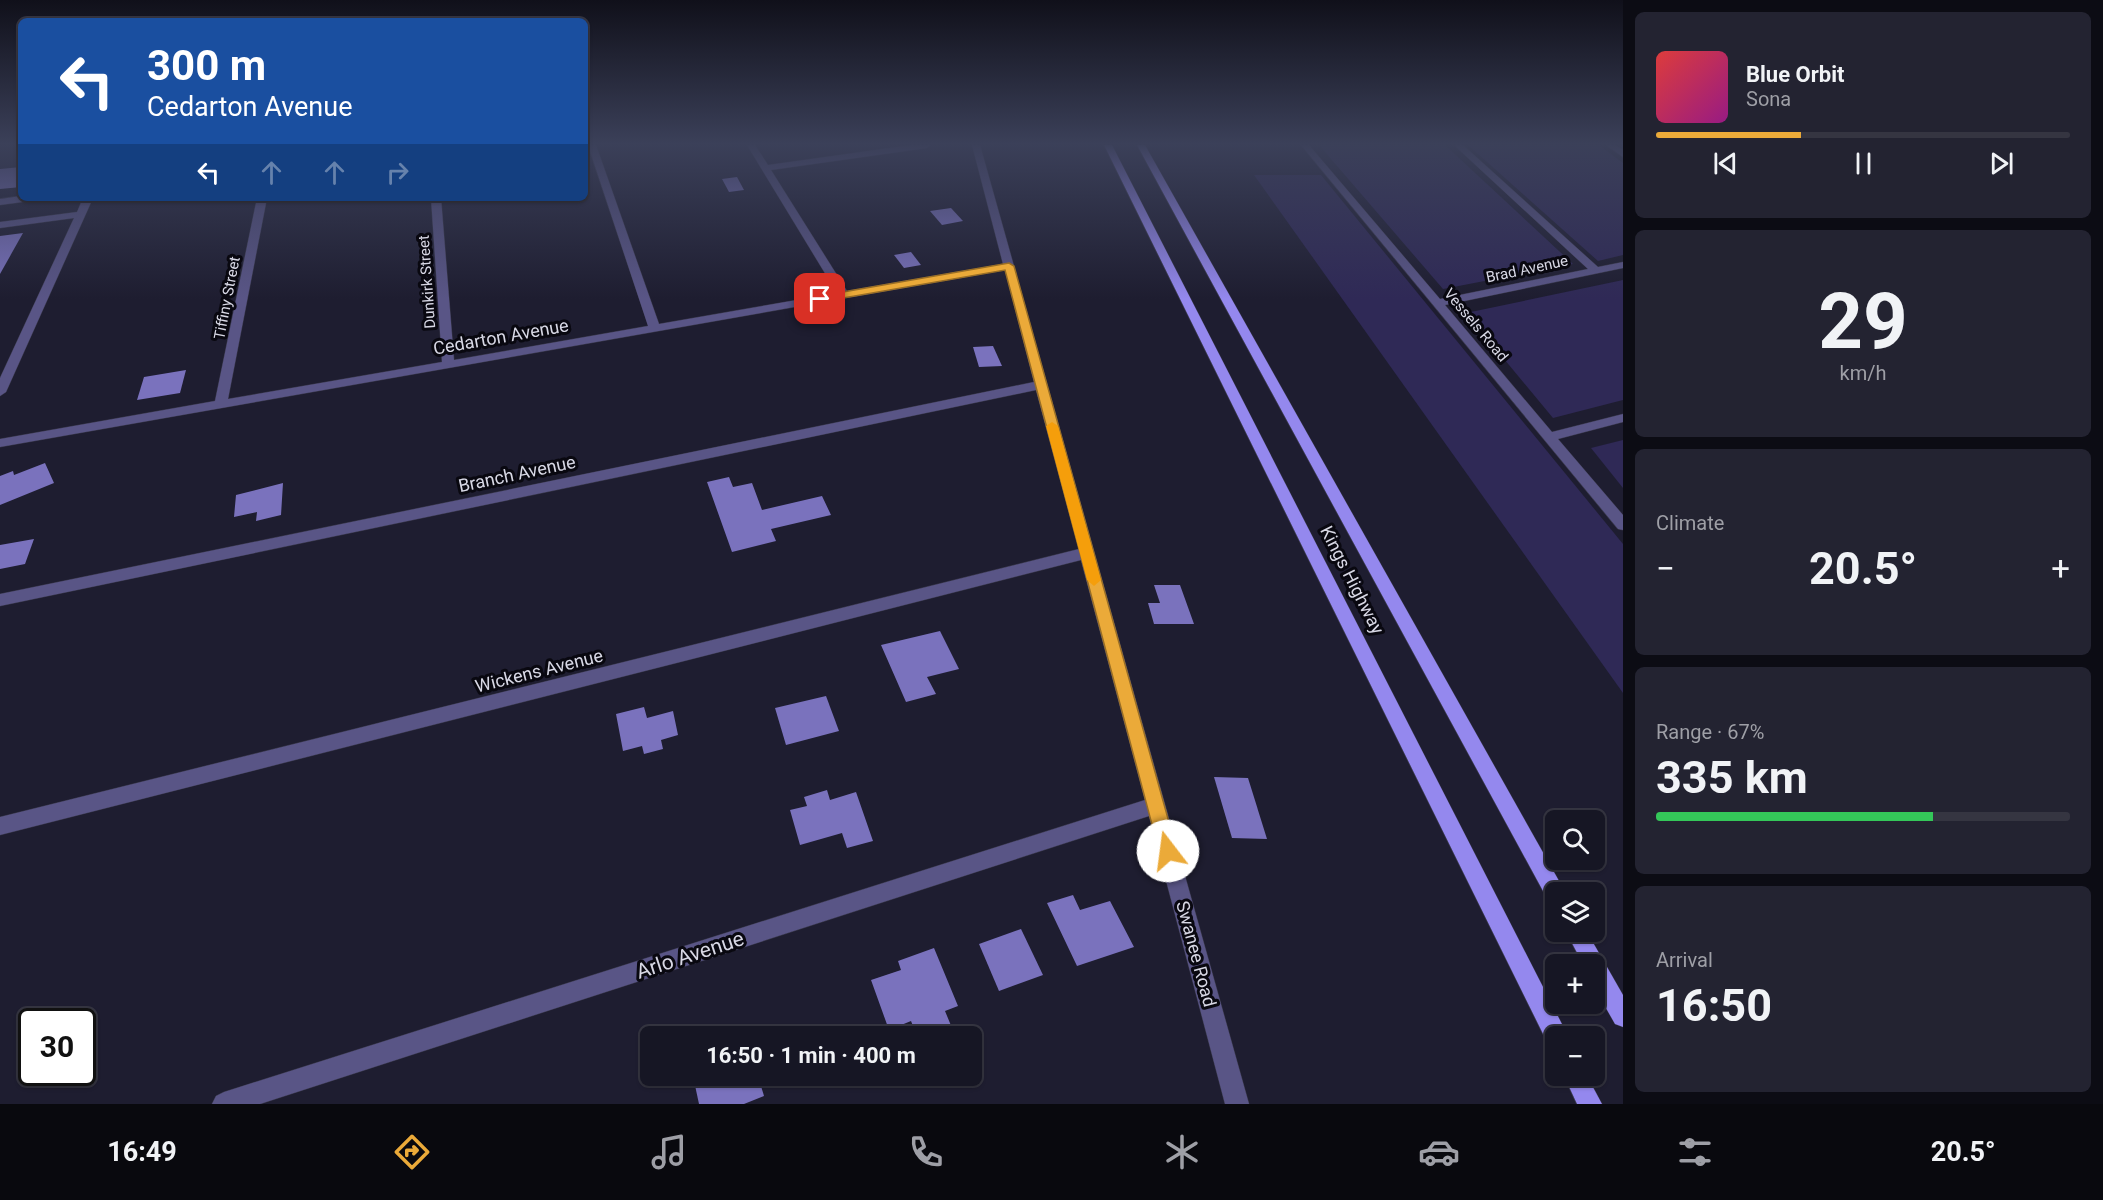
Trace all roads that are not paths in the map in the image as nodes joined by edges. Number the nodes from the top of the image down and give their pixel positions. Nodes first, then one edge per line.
1 (610, 197) edge
2 (783, 197) edge
3 (990, 197) edge
4 (1134, 197) edge
5 (1170, 197) edge
6 (1348, 197) edge
7 (1514, 197) edge
8 (18, 200) edge
9 (87, 201) edge
10 (261, 201) edge
11 (436, 201) edge
12 (0, 202) edge
13 (81, 214) junction
14 (0, 225) edge
15 (1623, 265) edge
16 (1009, 266) junction
17 (1596, 271) junction
18 (844, 295) junction
19 (1438, 303) junction
20 (655, 328) junction
21 (448, 364) junction
22 (1041, 385) junction
23 (0, 393) edge
24 (221, 404) junction
25 (1623, 418) edge
26 (1549, 436) junction
27 (0, 443) edge
28 (1623, 525) edge
29 (1087, 553) junction
30 (0, 600) edge
31 (1156, 805) junction
32 (0, 826) edge
33 (1549, 882) edge
34 (1605, 984) edge
35 (1623, 1016) edge
36 (1551, 1026) edge
37 (1580, 1086) edge
38 (224, 1104) edge
39 (1237, 1104) edge
40 (1590, 1104) edge

1 - 20 street
2 - 18 street
3 - 16 street, Swanee Road
4 - 36 main road, Kings Highway
5 - 33 main road, Kings Highway
6 - 19 street, Vessels Road
7 - 17 street
8 - 12 street
9 - 13 street
10 - 24 street, Tiffiny Street
11 - 21 street, Dunkirk Street
13 - 14 street
13 - 23 street
15 - 17 street, Brad Avenue
16 - 18 street, Cedarton Avenue
16 - 22 street, Swanee Road
17 - 19 street, Brad Avenue
18 - 20 street, Cedarton Avenue
19 - 26 street, Vessels Road
20 - 21 street, Cedarton Avenue
21 - 24 street, Cedarton Avenue
22 - 29 street, Swanee Road
22 - 30 street, Branch Avenue
24 - 27 street, Cedarton Avenue
25 - 26 street
26 - 28 street, Vessels Road
29 - 31 street, Swanee Road
29 - 32 street, Wickens Avenue
31 - 38 street, Arlo Avenue
31 - 39 street, Swanee Road
34 - 35 main road
37 - 40 main road

